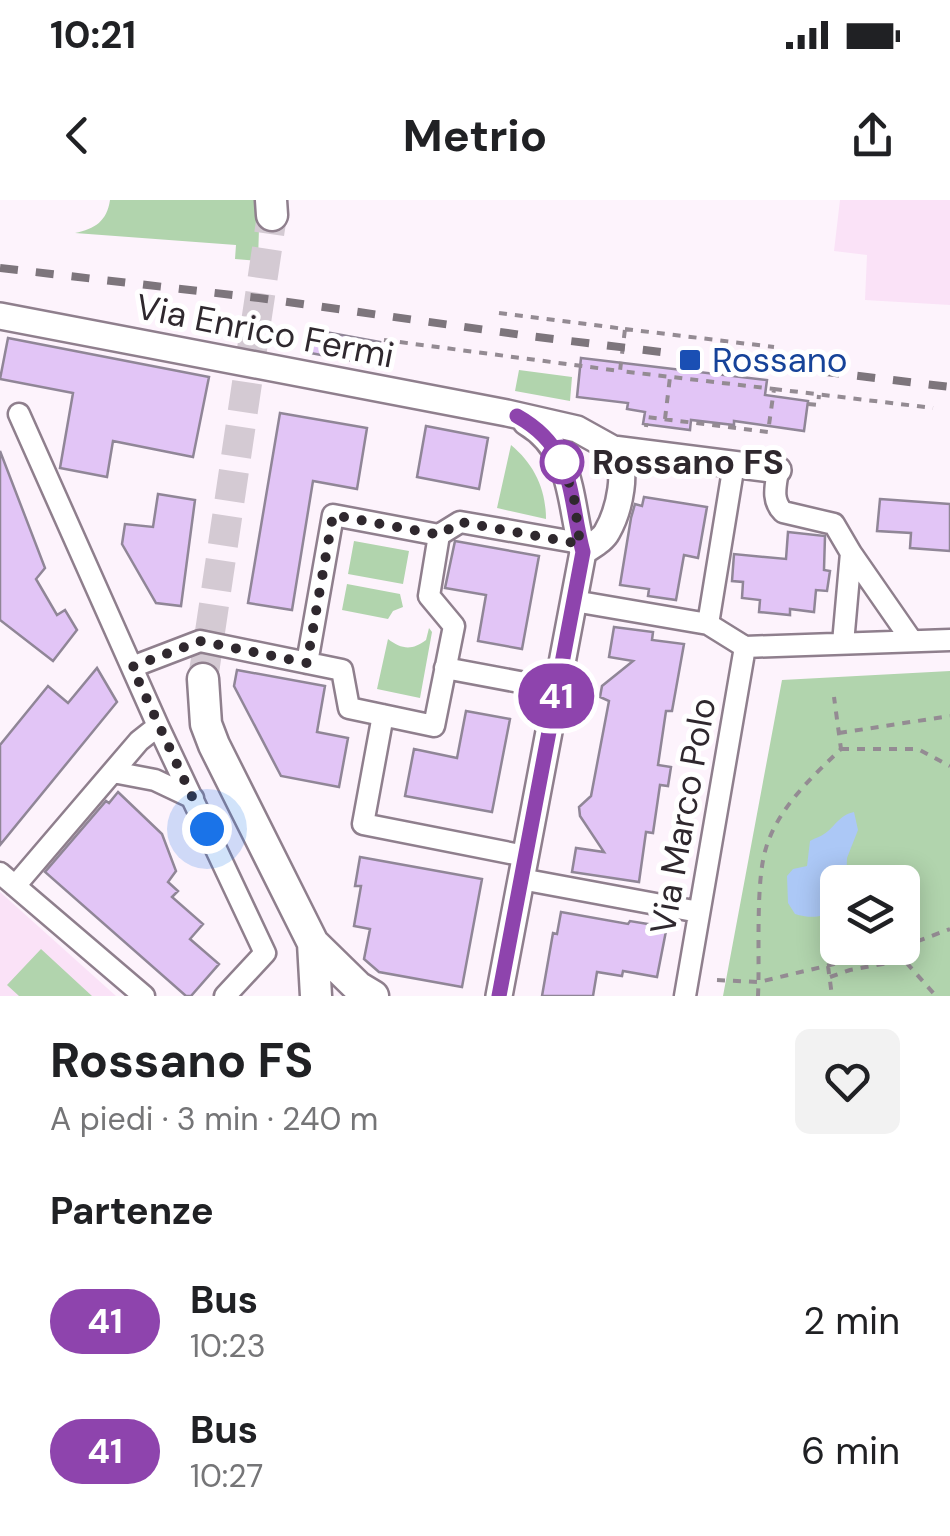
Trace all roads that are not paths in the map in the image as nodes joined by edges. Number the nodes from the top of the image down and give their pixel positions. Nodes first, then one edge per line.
1 (0, 316) edge
2 (19, 414) dead end
3 (517, 416) junction
4 (613, 448) junction
5 (654, 454) junction
6 (734, 464) junction
7 (778, 470) joint
8 (622, 484) junction
9 (440, 535) junction
10 (582, 548) junction
11 (851, 552) junction
12 (574, 601) junction
13 (708, 624) junction
14 (950, 640) edge
15 (912, 642) junction
16 (843, 644) junction
17 (745, 647) junction
18 (307, 663) junction
19 (132, 667) junction
20 (445, 668) junction
21 (202, 679) tunnel mouth
22 (557, 689) junction
23 (383, 715) junction
24 (158, 726) junction
25 (113, 772) junction
26 (192, 798) junction
27 (523, 868) junction
28 (8, 879) edge
29 (699, 912) junction
30 (313, 943) junction
31 (144, 996) edge
32 (225, 996) edge
33 (316, 996) edge
34 (373, 996) edge
35 (499, 996) edge
36 (685, 996) edge

1 - 3 street, Via Enrico Fermi
2 - 19 street
3 - 4 street, Via Enrico Fermi
3 - 10 street
4 - 5 street, Via Enrico Fermi
4 - 8 street
5 - 6 street, Via Enrico Fermi
5 - 8 street
6 - 7 street, Via Enrico Fermi
6 - 13 street
7 - 11 street
8 - 10 street
9 - 10 street
9 - 18 street
9 - 20 street
10 - 12 street
11 - 15 street
11 - 16 street
12 - 13 street
12 - 22 street
13 - 17 street
14 - 15 street
15 - 16 street
16 - 17 street
17 - 29 street, Via Marco Polo
18 - 19 street
18 - 23 street
19 - 24 street
20 - 22 street
20 - 23 street
21 - 30 main road
22 - 27 street
23 - 27 street
24 - 25 street
24 - 26 street
25 - 26 street
25 - 28 street
26 - 32 street
27 - 29 street
27 - 35 street
28 - 31 street
29 - 36 street, Via Marco Polo
30 - 33 main road
30 - 34 main road

